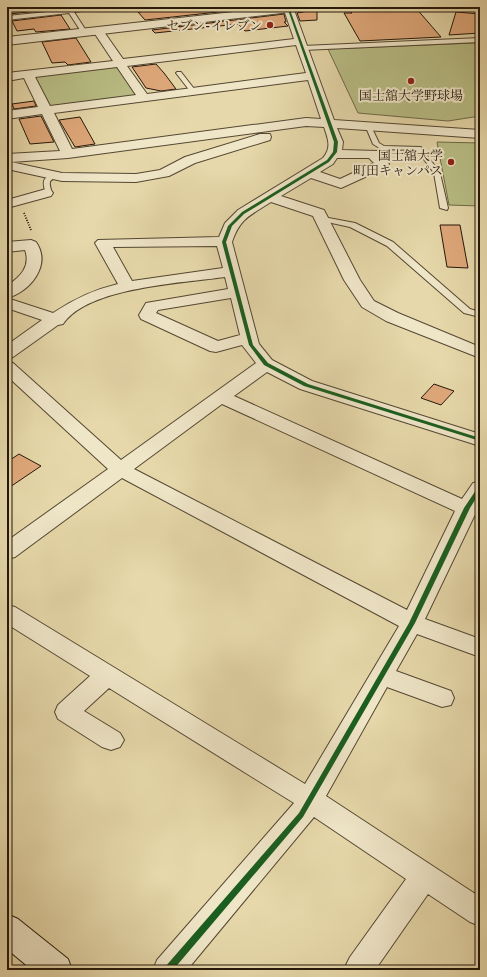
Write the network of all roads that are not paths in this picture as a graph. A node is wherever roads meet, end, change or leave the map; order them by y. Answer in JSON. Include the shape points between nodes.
{"nodes":[{"id":1,"x":110,"y":7,"type":"edge"},
{"id":2,"x":308,"y":7,"type":"edge"},
{"id":3,"x":289,"y":8,"type":"edge"},
{"id":4,"x":68,"y":9,"type":"edge"},
{"id":5,"x":7,"y":18,"type":"edge"},
{"id":6,"x":98,"y":31,"type":"junction"},
{"id":7,"x":84,"y":32,"type":"junction"},
{"id":8,"x":480,"y":40,"type":"edge"},
{"id":9,"x":7,"y":41,"type":"edge"},
{"id":10,"x":302,"y":44,"type":"junction"},
{"id":11,"x":120,"y":64,"type":"junction"},
{"id":12,"x":28,"y":74,"type":"junction"},
{"id":13,"x":179,"y":74,"type":"dead end"},
{"id":14,"x":313,"y":76,"type":"junction"},
{"id":15,"x":7,"y":77,"type":"edge"},
{"id":16,"x":192,"y":90,"type":"junction"},
{"id":17,"x":143,"y":97,"type":"junction"},
{"id":18,"x":45,"y":110,"type":"junction"},
{"id":19,"x":7,"y":115,"type":"edge"},
{"id":20,"x":329,"y":122,"type":"junction"},
{"id":21,"x":368,"y":125,"type":"junction"},
{"id":22,"x":480,"y":134,"type":"edge"},
{"id":23,"x":68,"y":154,"type":"junction"},
{"id":24,"x":334,"y":154,"type":"junction"},
{"id":25,"x":7,"y":158,"type":"edge"},
{"id":26,"x":7,"y":165,"type":"edge"},
{"id":27,"x":311,"y":173,"type":"junction"},
{"id":28,"x":55,"y":175,"type":"junction"},
{"id":29,"x":46,"y":193,"type":"joint"},
{"id":30,"x":270,"y":197,"type":"junction"},
{"id":31,"x":7,"y":204,"type":"edge"},
{"id":32,"x":444,"y":208,"type":"dead end"},
{"id":33,"x":321,"y":218,"type":"junction"},
{"id":34,"x":224,"y":241,"type":"junction"},
{"id":35,"x":7,"y":247,"type":"edge"},
{"id":36,"x":230,"y":272,"type":"junction"},
{"id":37,"x":127,"y":286,"type":"junction"},
{"id":38,"x":237,"y":292,"type":"junction"},
{"id":39,"x":7,"y":293,"type":"edge"},
{"id":40,"x":7,"y":303,"type":"edge"},
{"id":41,"x":480,"y":315,"type":"edge"},
{"id":42,"x":57,"y":320,"type":"junction"},
{"id":43,"x":249,"y":338,"type":"junction"},
{"id":44,"x":7,"y":353,"type":"edge"},
{"id":45,"x":480,"y":353,"type":"edge"},
{"id":46,"x":266,"y":364,"type":"junction"},
{"id":47,"x":7,"y":367,"type":"edge"},
{"id":48,"x":221,"y":397,"type":"junction"},
{"id":49,"x":480,"y":440,"type":"edge"},
{"id":50,"x":121,"y":470,"type":"junction"},
{"id":51,"x":480,"y":488,"type":"edge"},
{"id":52,"x":468,"y":508,"type":"junction"},
{"id":53,"x":7,"y":552,"type":"edge"},
{"id":54,"x":7,"y":613,"type":"edge"},
{"id":55,"x":412,"y":623,"type":"junction"},
{"id":56,"x":480,"y":648,"type":"edge"},
{"id":57,"x":107,"y":675,"type":"junction"},
{"id":58,"x":382,"y":676,"type":"junction"},
{"id":59,"x":442,"y":698,"type":"dead end"},
{"id":60,"x":111,"y":740,"type":"dead end"},
{"id":61,"x":310,"y":800,"type":"junction"},
{"id":62,"x":425,"y":876,"type":"junction"},
{"id":63,"x":480,"y":913,"type":"edge"},
{"id":64,"x":7,"y":929,"type":"edge"},
{"id":65,"x":360,"y":967,"type":"dead end"},
{"id":66,"x":56,"y":970,"type":"edge"},
{"id":67,"x":168,"y":970,"type":"edge"}],
"edges":[{"from":1,"to":4,"type":"lane"},
{"from":2,"to":3,"type":"street"},
{"from":3,"to":6,"type":"street"},
{"from":3,"to":10,"type":"street"},
{"from":4,"to":5,"type":"lane"},
{"from":4,"to":7,"type":"lane"},
{"from":6,"to":7,"type":"street"},
{"from":6,"to":11,"type":"street"},
{"from":7,"to":9,"type":"street"},
{"from":8,"to":10,"type":"lane"},
{"from":10,"to":11,"type":"street"},
{"from":10,"to":14,"type":"street"},
{"from":11,"to":12,"type":"street"},
{"from":11,"to":17,"type":"street"},
{"from":12,"to":15,"type":"street"},
{"from":12,"to":18,"type":"street"},
{"from":13,"to":16,"type":"lane"},
{"from":14,"to":16,"type":"street"},
{"from":14,"to":20,"type":"street"},
{"from":16,"to":17,"type":"street"},
{"from":17,"to":18,"type":"street"},
{"from":18,"to":19,"type":"street"},
{"from":18,"to":23,"type":"street"},
{"from":20,"to":21,"type":"street"},
{"from":20,"to":23,"type":"street","via":[[306,122]]},
{"from":20,"to":24,"type":"street","via":[[336,142]]},
{"from":20,"to":28,"type":"street","via":[[282,132],[190,160],[164,173],[136,178]]},
{"from":21,"to":22,"type":"street"},
{"from":21,"to":32,"type":"lane","via":[[376,144],[383,148],[419,148],[437,174]]},
{"from":23,"to":25,"type":"street"},
{"from":24,"to":27,"type":"street"},
{"from":24,"to":27,"type":"street","via":[[373,154],[382,164],[341,184]]},
{"from":26,"to":28,"type":"street"},
{"from":27,"to":30,"type":"street"},
{"from":28,"to":29,"type":"lane","via":[[48,178]]},
{"from":29,"to":31,"type":"street"},
{"from":30,"to":33,"type":"street","via":[[318,213]]},
{"from":30,"to":34,"type":"street","via":[[243,213],[230,226]]},
{"from":33,"to":41,"type":"lane","via":[[352,225],[390,244],[467,311]]},
{"from":33,"to":45,"type":"street","via":[[352,280],[368,304],[392,317]]},
{"from":34,"to":36,"type":"street"},
{"from":34,"to":37,"type":"street","via":[[102,243]]},
{"from":35,"to":39,"type":"street","via":[[31,245],[35,261],[30,274],[20,285]]},
{"from":36,"to":37,"type":"street"},
{"from":36,"to":38,"type":"street"},
{"from":37,"to":42,"type":"street","via":[[78,303]]},
{"from":38,"to":43,"type":"street"},
{"from":38,"to":43,"type":"street","via":[[152,306],[146,316],[216,347]]},
{"from":40,"to":42,"type":"street"},
{"from":42,"to":44,"type":"street"},
{"from":43,"to":46,"type":"street","via":[[251,345]]},
{"from":46,"to":48,"type":"street"},
{"from":46,"to":49,"type":"street","via":[[306,384]]},
{"from":47,"to":50,"type":"street"},
{"from":48,"to":50,"type":"street"},
{"from":48,"to":52,"type":"street"},
{"from":50,"to":53,"type":"street"},
{"from":50,"to":55,"type":"street"},
{"from":51,"to":52,"type":"street"},
{"from":52,"to":55,"type":"street"},
{"from":54,"to":57,"type":"street"},
{"from":55,"to":56,"type":"street"},
{"from":55,"to":58,"type":"street"},
{"from":57,"to":60,"type":"street","via":[[67,712]]},
{"from":57,"to":61,"type":"street"},
{"from":58,"to":59,"type":"street"},
{"from":58,"to":61,"type":"street"},
{"from":61,"to":62,"type":"street"},
{"from":61,"to":67,"type":"street","via":[[301,815]]},
{"from":62,"to":63,"type":"street"},
{"from":62,"to":65,"type":"street"},
{"from":64,"to":66,"type":"street"}]}
